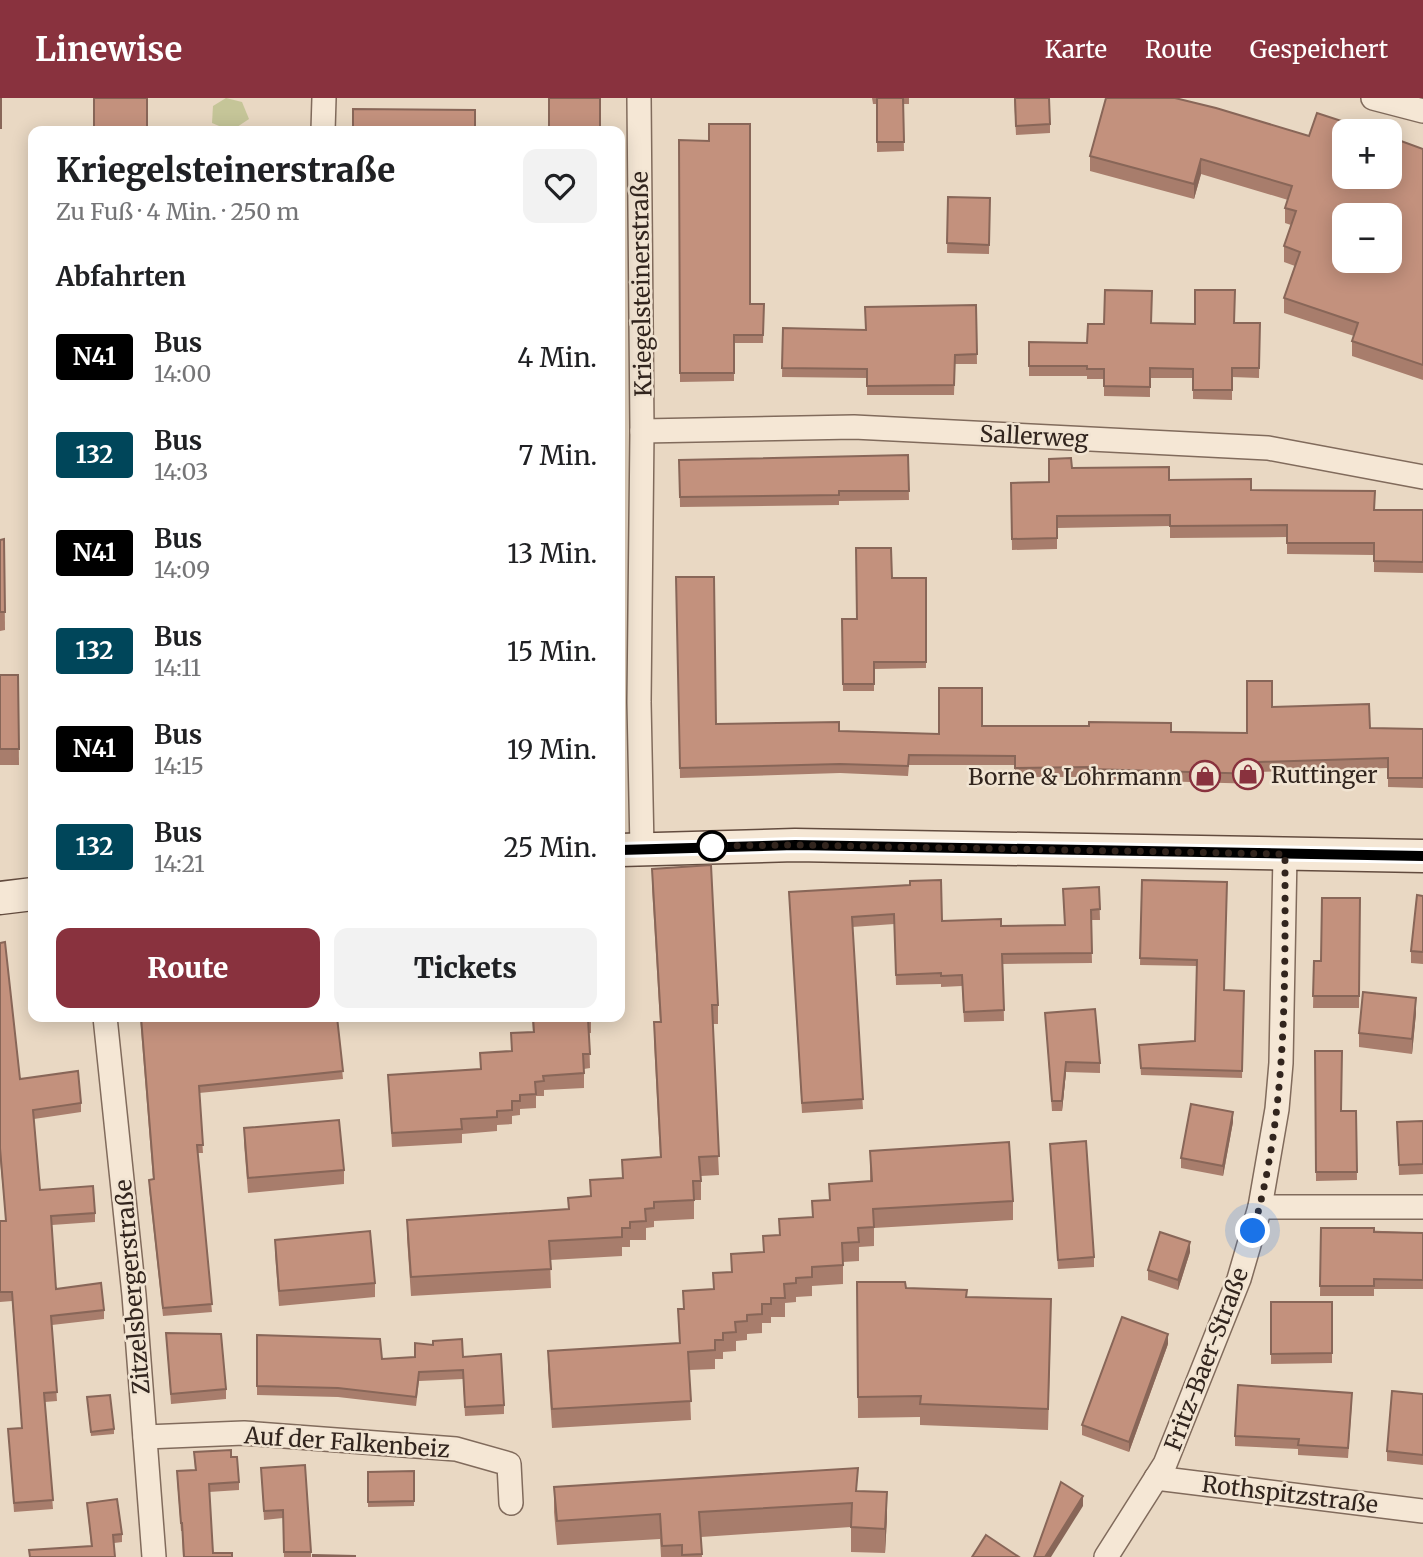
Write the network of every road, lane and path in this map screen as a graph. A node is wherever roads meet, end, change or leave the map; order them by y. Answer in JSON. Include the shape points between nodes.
{"nodes":[{"id":1,"x":324,"y":98,"type":"edge"},
{"id":2,"x":639,"y":98,"type":"edge"},
{"id":3,"x":1373,"y":98,"type":"edge"},
{"id":4,"x":1423,"y":111,"type":"edge"},
{"id":5,"x":323,"y":126,"type":"edge"},
{"id":6,"x":642,"y":430,"type":"junction"},
{"id":7,"x":1423,"y":477,"type":"edge"},
{"id":8,"x":631,"y":849,"type":"edge"},
{"id":9,"x":1285,"y":854,"type":"junction"},
{"id":10,"x":1423,"y":856,"type":"edge"},
{"id":11,"x":28,"y":895,"type":"edge"},
{"id":12,"x":0,"y":898,"type":"edge"},
{"id":13,"x":106,"y":1022,"type":"edge"},
{"id":14,"x":1260,"y":1207,"type":"junction"},
{"id":15,"x":1423,"y":1207,"type":"edge"},
{"id":16,"x":145,"y":1437,"type":"junction"},
{"id":17,"x":1156,"y":1478,"type":"junction"},
{"id":18,"x":511,"y":1503,"type":"dead end"},
{"id":19,"x":1423,"y":1511,"type":"edge"},
{"id":20,"x":154,"y":1557,"type":"edge"},
{"id":21,"x":1107,"y":1557,"type":"edge"}],
"edges":[{"from":1,"to":5,"type":"street"},
{"from":2,"to":6,"type":"street","name":"Kriegelsteinerstraße"},
{"from":3,"to":4,"type":"street"},
{"from":6,"to":7,"type":"street","name":"Sallerweg","via":[[854,428],[1268,448]]},
{"from":6,"to":8,"type":"street","name":"Kriegelsteinerstraße"},
{"from":8,"to":9,"type":"street","via":[[795,845]]},
{"from":9,"to":10,"type":"street"},
{"from":9,"to":14,"type":"street","name":"Fritz-Baer-Straße","via":[[1281,1075]]},
{"from":11,"to":12,"type":"street"},
{"from":13,"to":16,"type":"street","name":"Zitzelsbergerstraße"},
{"from":14,"to":15,"type":"street"},
{"from":14,"to":17,"type":"street","name":"Fritz-Baer-Straße","via":[[1239,1279]]},
{"from":16,"to":18,"type":"street","name":"Auf der Falkenbeiz","via":[[244,1433],[456,1449],[509,1464]]},
{"from":16,"to":20,"type":"street","name":"Zitzelsbergerstraße"},
{"from":17,"to":19,"type":"street","name":"Rothspitzstraße"},
{"from":17,"to":21,"type":"street","name":"Fritz-Baer-Straße"}]}
